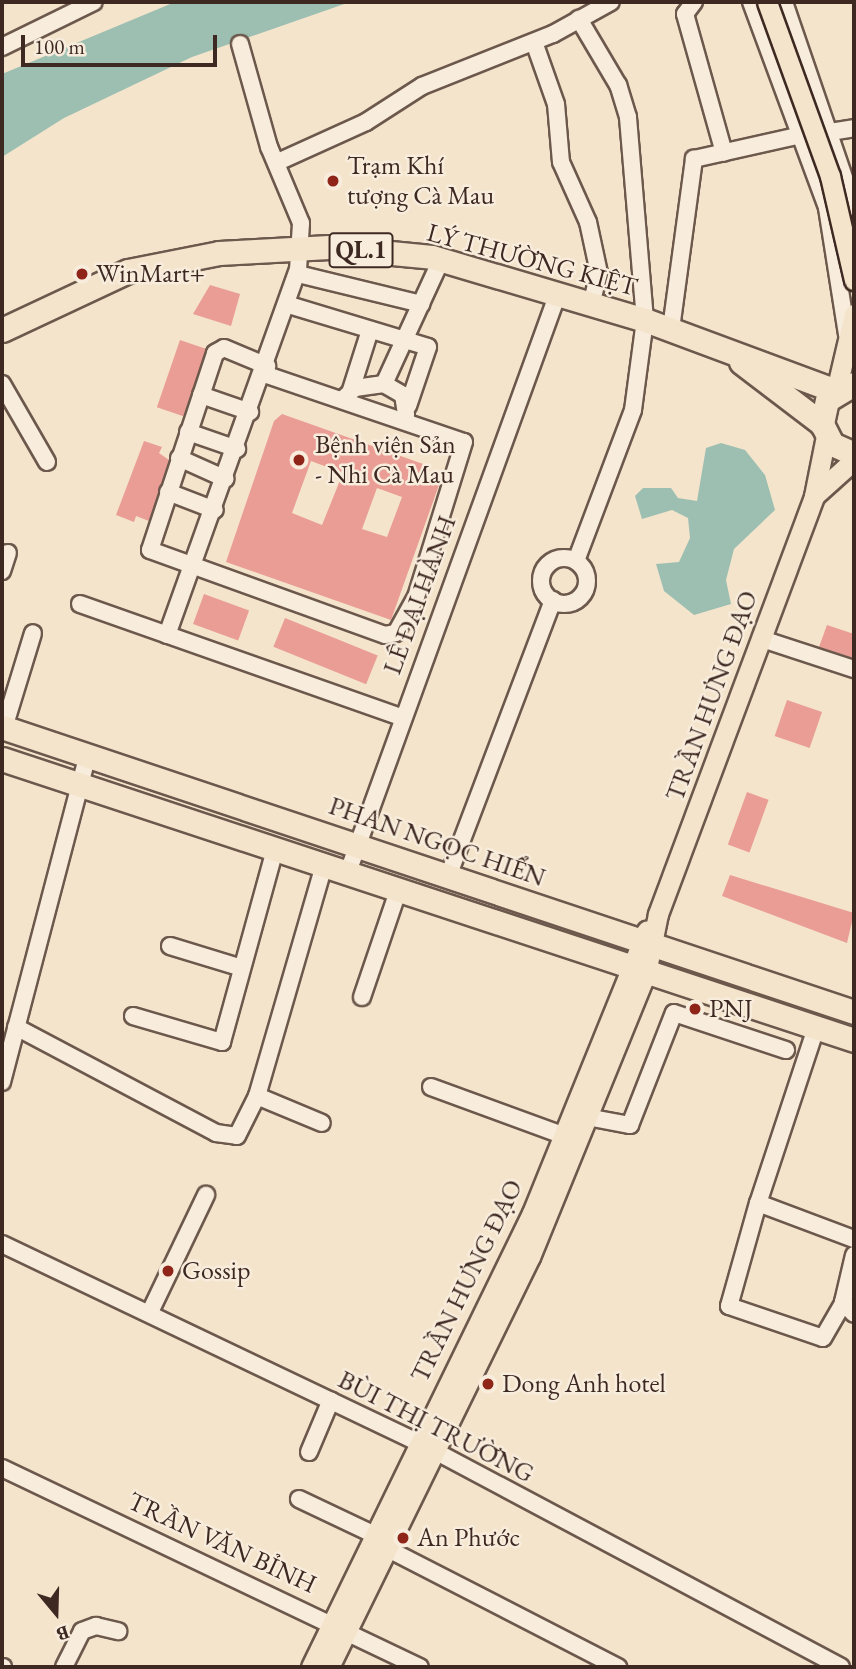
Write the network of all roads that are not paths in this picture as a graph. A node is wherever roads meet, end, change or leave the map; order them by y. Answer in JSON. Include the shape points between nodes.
{"nodes":[{"id":1,"x":94,"y":2,"type":"edge"},
{"id":2,"x":611,"y":2,"type":"edge"},
{"id":3,"x":694,"y":2,"type":"edge"},
{"id":4,"x":751,"y":2,"type":"edge"},
{"id":5,"x":767,"y":2,"type":"edge"},
{"id":6,"x":784,"y":2,"type":"edge"},
{"id":7,"x":579,"y":19,"type":"junction"},
{"id":8,"x":534,"y":42,"type":"junction"},
{"id":9,"x":240,"y":44,"type":"dead end"},
{"id":10,"x":2,"y":47,"type":"edge"},
{"id":11,"x":854,"y":128,"type":"edge"},
{"id":12,"x":830,"y":132,"type":"junction"},
{"id":13,"x":801,"y":135,"type":"junction"},
{"id":14,"x":724,"y":153,"type":"junction"},
{"id":15,"x":280,"y":160,"type":"junction"},
{"id":16,"x":854,"y":206,"type":"edge"},
{"id":17,"x":854,"y":247,"type":"edge"},
{"id":18,"x":301,"y":249,"type":"junction"},
{"id":19,"x":834,"y":255,"type":"junction"},
{"id":20,"x":441,"y":260,"type":"junction"},
{"id":21,"x":298,"y":274,"type":"junction"},
{"id":22,"x":854,"y":280,"type":"edge"},
{"id":23,"x":557,"y":296,"type":"junction"},
{"id":24,"x":421,"y":304,"type":"junction"},
{"id":25,"x":289,"y":305,"type":"junction"},
{"id":26,"x":591,"y":305,"type":"junction"},
{"id":27,"x":854,"y":314,"type":"edge"},
{"id":28,"x":645,"y":320,"type":"junction"},
{"id":29,"x":671,"y":329,"type":"junction"},
{"id":30,"x":2,"y":330,"type":"edge"},
{"id":31,"x":370,"y":330,"type":"junction"},
{"id":32,"x":847,"y":337,"type":"junction"},
{"id":33,"x":405,"y":338,"type":"junction"},
{"id":34,"x":722,"y":347,"type":"junction"},
{"id":35,"x":265,"y":370,"type":"junction"},
{"id":36,"x":2,"y":384,"type":"edge"},
{"id":37,"x":384,"y":384,"type":"junction"},
{"id":38,"x":845,"y":388,"type":"edge"},
{"id":39,"x":347,"y":395,"type":"junction"},
{"id":40,"x":201,"y":396,"type":"junction"},
{"id":41,"x":250,"y":412,"type":"junction"},
{"id":42,"x":407,"y":413,"type":"junction"},
{"id":43,"x":824,"y":430,"type":"junction"},
{"id":44,"x":188,"y":432,"type":"junction"},
{"id":45,"x":237,"y":449,"type":"junction"},
{"id":46,"x":854,"y":454,"type":"edge"},
{"id":47,"x":180,"y":458,"type":"junction"},
{"id":48,"x":854,"y":460,"type":"edge"},
{"id":49,"x":47,"y":462,"type":"dead end"},
{"id":50,"x":226,"y":479,"type":"junction"},
{"id":51,"x":168,"y":492,"type":"junction"},
{"id":52,"x":814,"y":496,"type":"junction"},
{"id":53,"x":215,"y":510,"type":"junction"},
{"id":54,"x":8,"y":553,"type":"dead end"},
{"id":55,"x":576,"y":561,"type":"junction"},
{"id":56,"x":193,"y":568,"type":"junction"},
{"id":57,"x":2,"y":571,"type":"edge"},
{"id":58,"x":553,"y":600,"type":"junction"},
{"id":59,"x":80,"y":604,"type":"dead end"},
{"id":60,"x":33,"y":634,"type":"dead end"},
{"id":61,"x":167,"y":635,"type":"junction"},
{"id":62,"x":762,"y":639,"type":"junction"},
{"id":63,"x":854,"y":669,"type":"edge"},
{"id":64,"x":401,"y":717,"type":"junction"},
{"id":65,"x":3,"y":727,"type":"edge"},
{"id":66,"x":88,"y":754,"type":"junction"},
{"id":67,"x":2,"y":759,"type":"edge"},
{"id":68,"x":78,"y":784,"type":"junction"},
{"id":69,"x":359,"y":845,"type":"junction"},
{"id":70,"x":275,"y":849,"type":"junction"},
{"id":71,"x":324,"y":866,"type":"junction"},
{"id":72,"x":348,"y":873,"type":"junction"},
{"id":73,"x":449,"y":874,"type":"junction"},
{"id":74,"x":398,"y":891,"type":"junction"},
{"id":75,"x":647,"y":943,"type":"junction"},
{"id":76,"x":170,"y":946,"type":"dead end"},
{"id":77,"x":242,"y":968,"type":"junction"},
{"id":78,"x":637,"y":970,"type":"junction"},
{"id":79,"x":362,"y":997,"type":"dead end"},
{"id":80,"x":768,"y":1012,"type":"junction"},
{"id":81,"x":854,"y":1012,"type":"edge"},
{"id":82,"x":133,"y":1016,"type":"dead end"},
{"id":83,"x":16,"y":1027,"type":"junction"},
{"id":84,"x":816,"y":1028,"type":"junction"},
{"id":85,"x":854,"y":1040,"type":"edge"},
{"id":86,"x":758,"y":1041,"type":"junction"},
{"id":87,"x":786,"y":1050,"type":"dead end"},
{"id":88,"x":2,"y":1083,"type":"edge"},
{"id":89,"x":431,"y":1087,"type":"dead end"},
{"id":90,"x":257,"y":1096,"type":"junction"},
{"id":91,"x":587,"y":1117,"type":"junction"},
{"id":92,"x":322,"y":1123,"type":"dead end"},
{"id":93,"x":562,"y":1135,"type":"junction"},
{"id":94,"x":206,"y":1195,"type":"dead end"},
{"id":95,"x":546,"y":1198,"type":"junction"},
{"id":96,"x":758,"y":1203,"type":"junction"},
{"id":97,"x":854,"y":1239,"type":"edge"},
{"id":98,"x":2,"y":1244,"type":"edge"},
{"id":99,"x":854,"y":1255,"type":"edge"},
{"id":100,"x":849,"y":1309,"type":"edge"},
{"id":101,"x":150,"y":1312,"type":"junction"},
{"id":102,"x":331,"y":1400,"type":"junction"},
{"id":103,"x":426,"y":1447,"type":"junction"},
{"id":104,"x":309,"y":1452,"type":"dead end"},
{"id":105,"x":2,"y":1468,"type":"edge"},
{"id":106,"x":299,"y":1499,"type":"dead end"},
{"id":107,"x":381,"y":1542,"type":"junction"},
{"id":108,"x":341,"y":1625,"type":"junction"},
{"id":109,"x":118,"y":1631,"type":"dead end"},
{"id":110,"x":64,"y":1667,"type":"edge"},
{"id":111,"x":312,"y":1667,"type":"edge"},
{"id":112,"x":329,"y":1667,"type":"edge"},
{"id":113,"x":420,"y":1667,"type":"edge"},
{"id":114,"x":618,"y":1667,"type":"edge"},
{"id":115,"x":841,"y":1667,"type":"edge"}],
"edges":[{"from":1,"to":10,"type":"street"},
{"from":2,"to":7,"type":"street"},
{"from":3,"to":14,"type":"street","via":[[685,14]]},
{"from":4,"to":13,"type":"street"},
{"from":5,"to":22,"type":"main road","bridge":true,"via":[[830,176]]},
{"from":6,"to":12,"type":"street"},
{"from":7,"to":8,"type":"street"},
{"from":7,"to":28,"type":"street","via":[[618,85],[628,117]]},
{"from":8,"to":15,"type":"street","via":[[422,86],[366,122]]},
{"from":8,"to":26,"type":"street","via":[[556,104],[561,162],[588,222],[599,273]]},
{"from":9,"to":15,"type":"street","via":[[269,147]]},
{"from":11,"to":12,"type":"street"},
{"from":12,"to":16,"type":"street"},
{"from":13,"to":14,"type":"street"},
{"from":13,"to":19,"type":"street","via":[[827,208]]},
{"from":14,"to":29,"type":"street","via":[[694,159]]},
{"from":15,"to":18,"type":"street","via":[[301,223]]},
{"from":17,"to":19,"type":"street"},
{"from":18,"to":20,"type":"highway","name":"LÝ THƯỜNG KIỆT","number":"QL.1"},
{"from":18,"to":21,"type":"street"},
{"from":18,"to":30,"type":"highway","name":"LÝ THƯỜNG KIỆT","number":"QL.1","via":[[219,253],[128,271]]},
{"from":19,"to":32,"type":"street"},
{"from":20,"to":23,"type":"highway","name":"LÝ THƯỜNG KIỆT","number":"QL.1"},
{"from":20,"to":24,"type":"street"},
{"from":21,"to":24,"type":"street"},
{"from":21,"to":25,"type":"street"},
{"from":23,"to":26,"type":"highway","name":"LÝ THƯỜNG KIỆT","number":"QL.1"},
{"from":23,"to":64,"type":"street","name":"LÊ ĐẠI HÀNH"},
{"from":24,"to":33,"type":"street"},
{"from":25,"to":31,"type":"street"},
{"from":25,"to":35,"type":"street"},
{"from":26,"to":28,"type":"highway","name":"LÝ THƯỜNG KIỆT","number":"QL.1"},
{"from":27,"to":32,"type":"main road"},
{"from":28,"to":29,"type":"highway","name":"LÝ THƯỜNG KIỆT","number":"QL.1"},
{"from":28,"to":55,"type":"street","via":[[633,410]]},
{"from":29,"to":34,"type":"highway","name":"LÝ THƯỜNG KIỆT","number":"QL.1"},
{"from":31,"to":33,"type":"street"},
{"from":31,"to":39,"type":"street"},
{"from":32,"to":38,"type":"main road"},
{"from":33,"to":37,"type":"street"},
{"from":33,"to":42,"type":"street","via":[[428,347],[430,355]]},
{"from":34,"to":38,"type":"highway","name":"LÝ THƯỜNG KIỆT","number":"QL.1"},
{"from":34,"to":43,"type":"highway","name":"LÝ THƯỜNG KIỆT","number":"QL.1"},
{"from":35,"to":39,"type":"street"},
{"from":35,"to":40,"type":"street","via":[[220,349]]},
{"from":35,"to":41,"type":"street"},
{"from":36,"to":49,"type":"street"},
{"from":37,"to":39,"type":"street"},
{"from":37,"to":42,"type":"street"},
{"from":38,"to":43,"type":"highway"},
{"from":39,"to":42,"type":"street"},
{"from":40,"to":41,"type":"street"},
{"from":40,"to":44,"type":"street"},
{"from":41,"to":45,"type":"street"},
{"from":42,"to":56,"type":"street","via":[[461,439],[466,448],[416,597],[396,633],[385,635]]},
{"from":43,"to":46,"type":"highway","number":"QL.1"},
{"from":43,"to":52,"type":"main road","name":"TRẦN HƯNG ĐẠO"},
{"from":44,"to":45,"type":"street"},
{"from":44,"to":47,"type":"street"},
{"from":45,"to":50,"type":"street"},
{"from":47,"to":50,"type":"street"},
{"from":47,"to":51,"type":"street"},
{"from":48,"to":52,"type":"main road","name":"TRẦN HƯNG ĐẠO"},
{"from":50,"to":53,"type":"street"},
{"from":51,"to":53,"type":"street"},
{"from":51,"to":56,"type":"street","via":[[150,550]]},
{"from":52,"to":62,"type":"main road","name":"TRẦN HƯNG ĐẠO"},
{"from":53,"to":56,"type":"street"},
{"from":54,"to":57,"type":"street"},
{"from":55,"to":58,"type":"street","via":[[586,573],[582,595],[568,603]]},
{"from":55,"to":58,"type":"street","via":[[555,560],[543,572],[543,589]]},
{"from":56,"to":61,"type":"street"},
{"from":58,"to":73,"type":"street"},
{"from":59,"to":61,"type":"street"},
{"from":60,"to":65,"type":"street"},
{"from":61,"to":64,"type":"street"},
{"from":62,"to":63,"type":"street"},
{"from":62,"to":75,"type":"main road","name":"TRẦN HƯNG ĐẠO"},
{"from":64,"to":69,"type":"street","name":"LÊ ĐẠI HÀNH"},
{"from":65,"to":66,"type":"highway","name":"PHAN NGỌC HIỂN"},
{"from":66,"to":68,"type":"street"},
{"from":66,"to":69,"type":"highway","name":"PHAN NGỌC HIỂN"},
{"from":67,"to":68,"type":"highway"},
{"from":68,"to":70,"type":"highway"},
{"from":68,"to":83,"type":"street"},
{"from":69,"to":72,"type":"street","name":"LÊ ĐẠI HÀNH"},
{"from":69,"to":73,"type":"highway","name":"PHAN NGỌC HIỂN"},
{"from":70,"to":71,"type":"highway"},
{"from":70,"to":77,"type":"street"},
{"from":71,"to":72,"type":"highway"},
{"from":71,"to":90,"type":"street"},
{"from":72,"to":74,"type":"highway"},
{"from":73,"to":75,"type":"highway","name":"PHAN NGỌC HIỂN"},
{"from":74,"to":78,"type":"highway"},
{"from":74,"to":79,"type":"street"},
{"from":75,"to":78,"type":"main road","name":"TRẦN HƯNG ĐẠO"},
{"from":75,"to":81,"type":"highway","name":"PHAN NGỌC HIỂN"},
{"from":76,"to":77,"type":"street"},
{"from":77,"to":82,"type":"street","via":[[222,1042]]},
{"from":78,"to":80,"type":"highway"},
{"from":78,"to":91,"type":"main road","name":"TRẦN HƯNG ĐẠO"},
{"from":78,"to":93,"type":"main road","name":"TRẦN HƯNG ĐẠO"},
{"from":80,"to":84,"type":"highway"},
{"from":80,"to":86,"type":"street"},
{"from":83,"to":88,"type":"street"},
{"from":83,"to":90,"type":"street","via":[[227,1138],[242,1132]]},
{"from":84,"to":85,"type":"highway"},
{"from":84,"to":96,"type":"street"},
{"from":86,"to":87,"type":"street"},
{"from":86,"to":91,"type":"street","via":[[674,1013],[630,1125]]},
{"from":89,"to":93,"type":"street"},
{"from":90,"to":92,"type":"street"},
{"from":91,"to":95,"type":"main road","name":"TRẦN HƯNG ĐẠO"},
{"from":93,"to":95,"type":"main road","name":"TRẦN HƯNG ĐẠO"},
{"from":94,"to":101,"type":"street"},
{"from":95,"to":103,"type":"main road","name":"TRẦN HƯNG ĐẠO"},
{"from":96,"to":97,"type":"street"},
{"from":96,"to":100,"type":"street","via":[[729,1306],[824,1338]]},
{"from":98,"to":101,"type":"street","name":"BÙI THỊ TRƯỜNG"},
{"from":99,"to":100,"type":"street"},
{"from":101,"to":102,"type":"street","name":"BÙI THỊ TRƯỜNG"},
{"from":102,"to":103,"type":"street","name":"BÙI THỊ TRƯỜNG"},
{"from":102,"to":104,"type":"street"},
{"from":103,"to":107,"type":"main road","name":"TRẦN HƯNG ĐẠO"},
{"from":103,"to":115,"type":"street","name":"BÙI THỊ TRƯỜNG"},
{"from":105,"to":108,"type":"street","name":"TRẦN VĂN BỈNH"},
{"from":106,"to":107,"type":"street"},
{"from":107,"to":108,"type":"main road","name":"TRẦN HƯNG ĐẠO"},
{"from":107,"to":114,"type":"street"},
{"from":108,"to":111,"type":"main road","name":"TRẦN HƯNG ĐẠO"},
{"from":108,"to":112,"type":"main road","name":"TRẦN HƯNG ĐẠO"},
{"from":108,"to":113,"type":"street","name":"TRẦN VĂN BỈNH"},
{"from":109,"to":110,"type":"street","via":[[96,1626],[82,1631]]}]}
